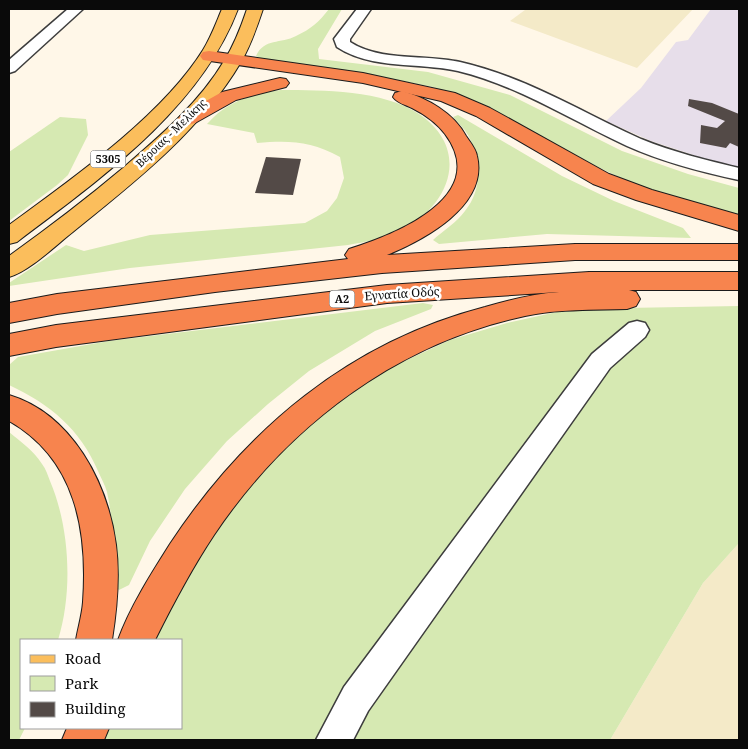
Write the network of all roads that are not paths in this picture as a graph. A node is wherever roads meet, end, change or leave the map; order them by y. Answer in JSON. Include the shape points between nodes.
{"nodes":[{"id":1,"x":76,"y":9,"type":"edge"},
{"id":2,"x":230,"y":9,"type":"edge"},
{"id":3,"x":255,"y":9,"type":"edge"},
{"id":4,"x":364,"y":9,"type":"edge"},
{"id":5,"x":203,"y":63,"type":"junction"},
{"id":6,"x":229,"y":66,"type":"junction"},
{"id":7,"x":9,"y":68,"type":"edge"},
{"id":8,"x":280,"y":83,"type":"junction"},
{"id":9,"x":188,"y":119,"type":"junction"},
{"id":10,"x":739,"y":174,"type":"edge"},
{"id":11,"x":739,"y":223,"type":"edge"},
{"id":12,"x":9,"y":236,"type":"edge"},
{"id":13,"x":739,"y":252,"type":"edge"},
{"id":14,"x":9,"y":268,"type":"edge"},
{"id":15,"x":263,"y":277,"type":"junction"},
{"id":16,"x":678,"y":280,"type":"junction"},
{"id":17,"x":739,"y":281,"type":"edge"},
{"id":18,"x":9,"y":313,"type":"edge"},
{"id":19,"x":637,"y":330,"type":"dead end"},
{"id":20,"x":9,"y":345,"type":"edge"},
{"id":21,"x":9,"y":407,"type":"edge"},
{"id":22,"x":94,"y":639,"type":"edge"},
{"id":23,"x":137,"y":639,"type":"edge"},
{"id":24,"x":89,"y":729,"type":"edge"},
{"id":25,"x":82,"y":740,"type":"edge"},
{"id":26,"x":334,"y":740,"type":"edge"}],
"edges":[{"from":1,"to":7,"type":"street"},
{"from":2,"to":5,"type":"main road","name":"Βέροιας - Μελίκης","number":"5305"},
{"from":3,"to":6,"type":"main road","name":"Βέροιας - Μελίκης","number":"5305"},
{"from":4,"to":10,"type":"street","via":[[342,39],[342,44],[355,53],[459,67],[542,96],[634,143],[678,159]]},
{"from":5,"to":6,"type":"highway"},
{"from":5,"to":12,"type":"main road","name":"Βέροιας - Μελίκης","number":"5305","via":[[173,102],[150,123]]},
{"from":6,"to":8,"type":"highway"},
{"from":6,"to":9,"type":"main road","name":"Βέροιας - Μελίκης","number":"5305"},
{"from":6,"to":11,"type":"highway","via":[[363,78],[448,97],[483,112],[601,179]]},
{"from":8,"to":9,"type":"highway","via":[[229,96]]},
{"from":8,"to":15,"type":"highway","via":[[333,86],[404,98],[445,120],[460,139],[469,161],[467,182],[455,201],[439,218],[405,240],[367,253]]},
{"from":9,"to":14,"type":"main road","name":"Βέροιας - Μελίκης","number":"5305","via":[[92,205]]},
{"from":13,"to":15,"type":"highway","via":[[516,255],[382,264]]},
{"from":15,"to":18,"type":"highway"},
{"from":16,"to":17,"type":"highway","name":"Εγνατία Οδός","number":"Α2"},
{"from":16,"to":20,"type":"highway","name":"Εγνατία Οδός","number":"Α2","via":[[536,283],[369,296]]},
{"from":16,"to":23,"type":"highway","via":[[628,298],[526,306],[455,324],[376,361],[335,387],[292,421],[251,462],[212,510],[180,557]]},
{"from":19,"to":26,"type":"street","via":[[596,369],[356,699]]},
{"from":21,"to":22,"type":"highway","via":[[33,420],[55,441],[75,467],[92,503],[100,546],[100,603]]},
{"from":24,"to":25,"type":"highway"}]}
